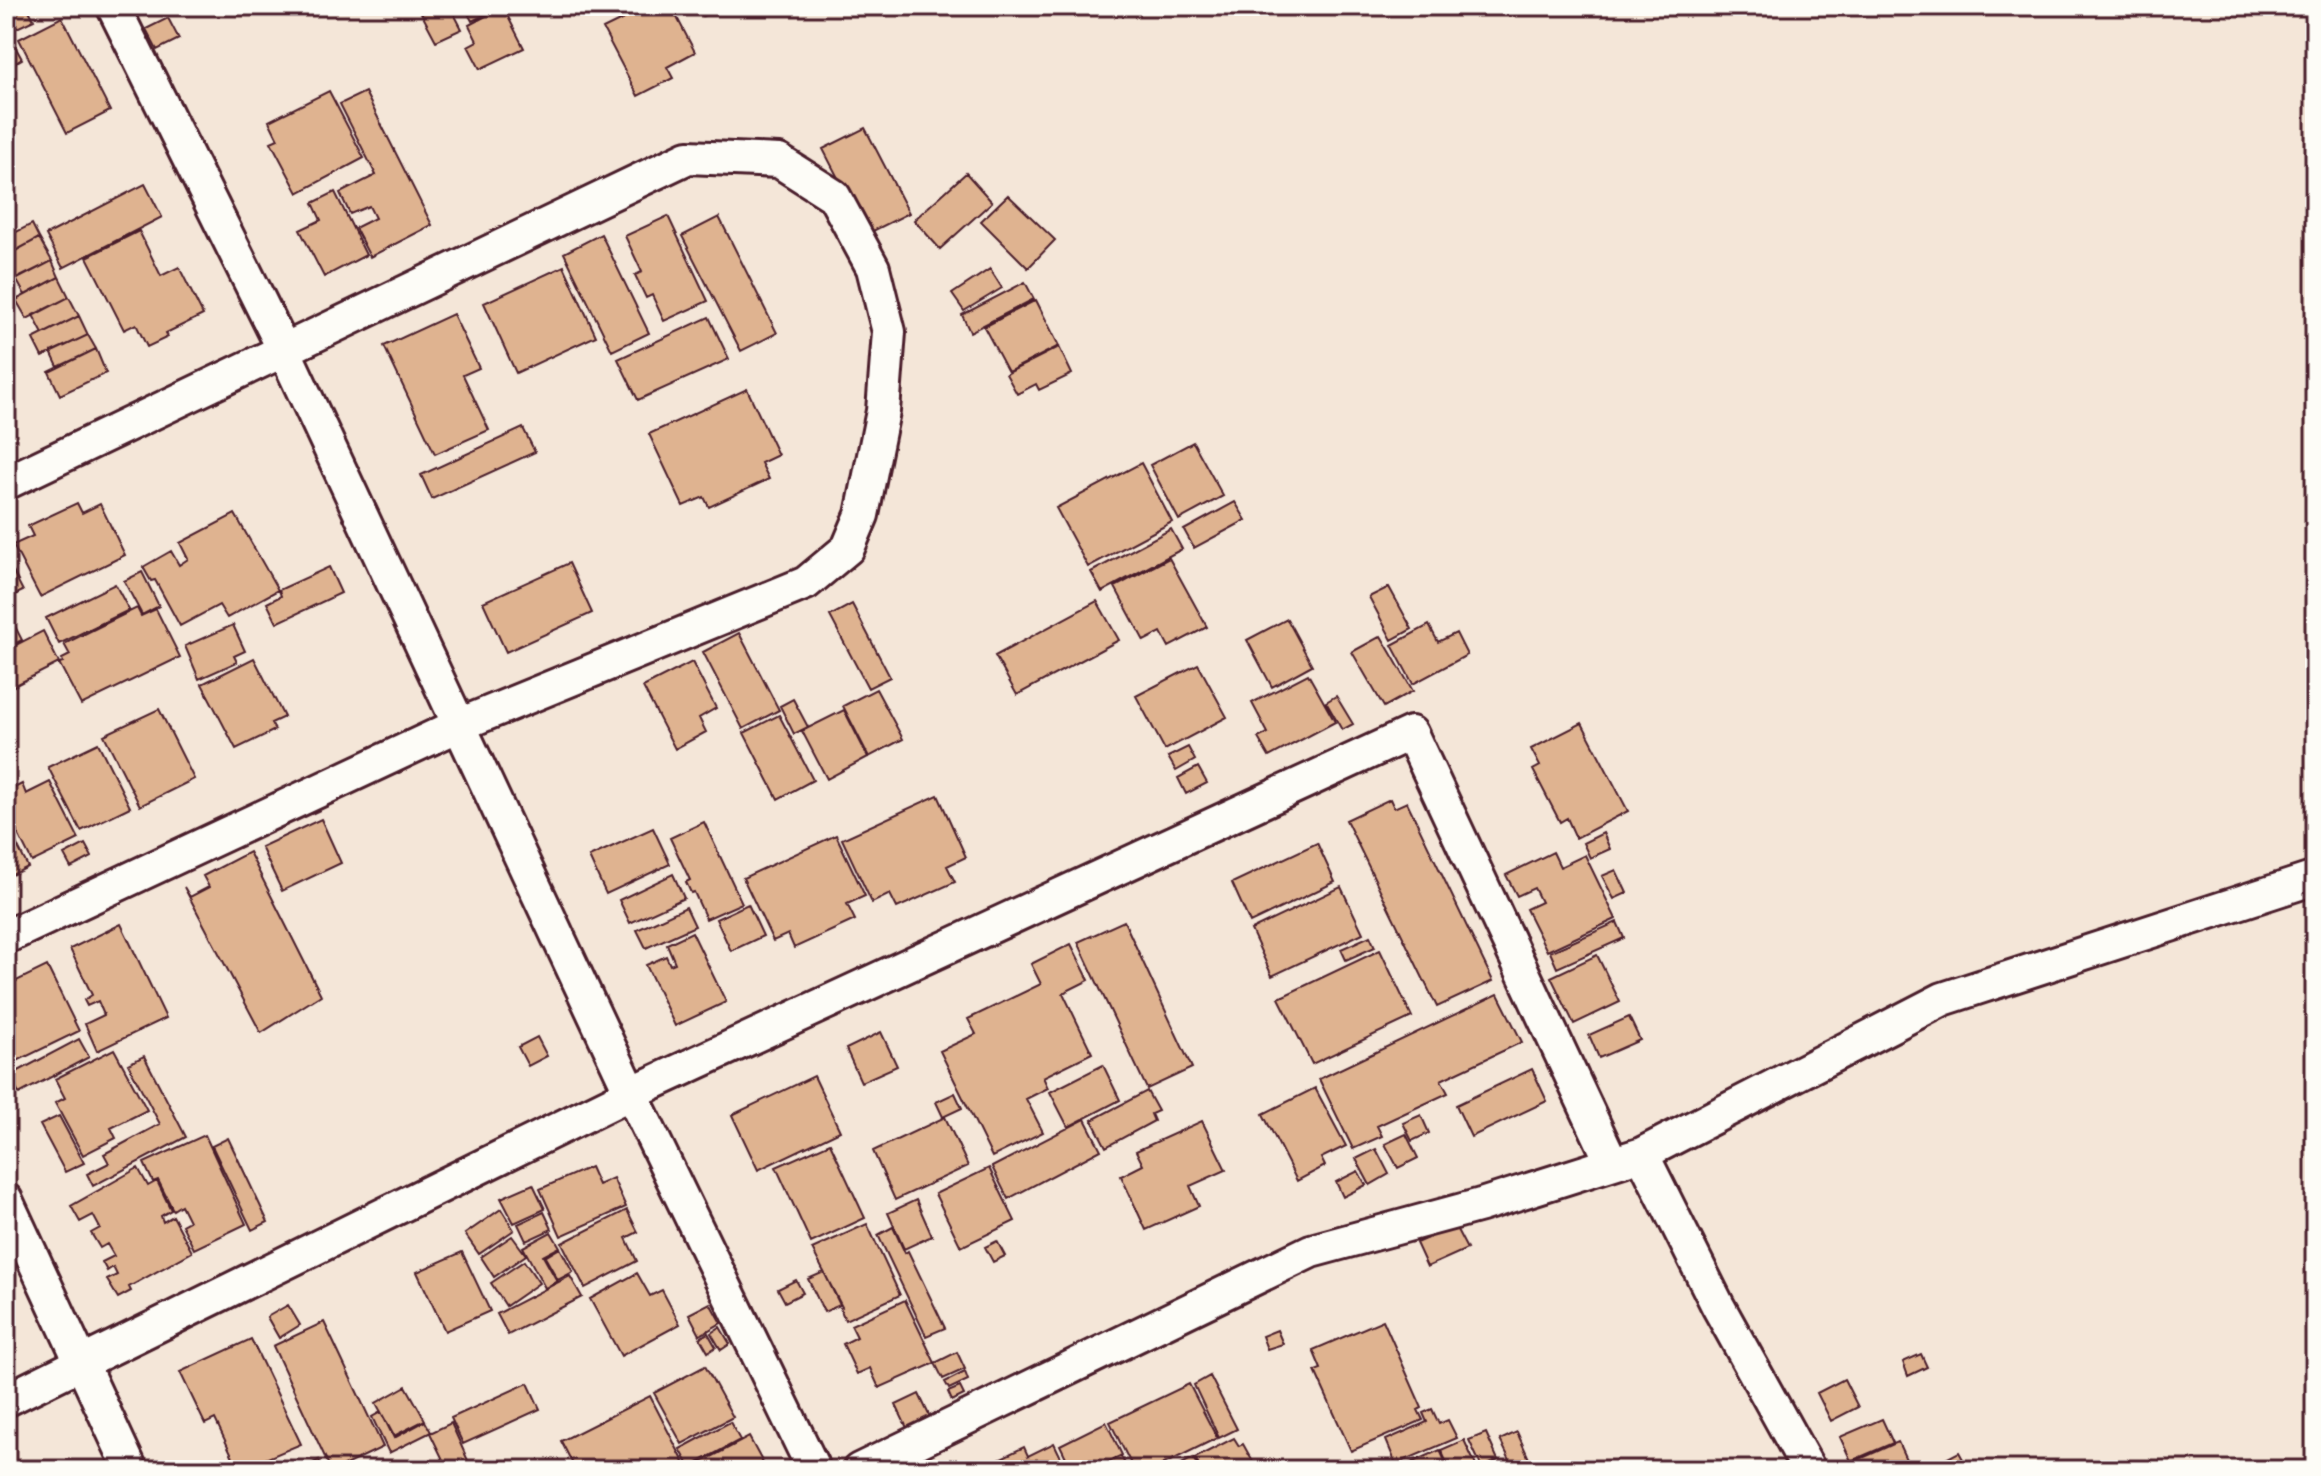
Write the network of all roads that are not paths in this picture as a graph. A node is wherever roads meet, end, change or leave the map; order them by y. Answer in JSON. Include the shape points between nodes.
{"nodes":[{"id":1,"x":113,"y":6,"type":"edge"},
{"id":2,"x":284,"y":350,"type":"junction"},
{"id":3,"x":6,"y":483,"type":"edge"},
{"id":4,"x":459,"y":725,"type":"junction"},
{"id":5,"x":2315,"y":878,"type":"edge"},
{"id":6,"x":6,"y":937,"type":"edge"},
{"id":7,"x":631,"y":1093,"type":"junction"},
{"id":8,"x":1627,"y":1158,"type":"junction"},
{"id":9,"x":6,"y":1200,"type":"edge"},
{"id":10,"x":82,"y":1362,"type":"junction"},
{"id":11,"x":6,"y":1400,"type":"edge"},
{"id":12,"x":131,"y":1470,"type":"edge"},
{"id":13,"x":814,"y":1470,"type":"edge"},
{"id":14,"x":859,"y":1470,"type":"edge"},
{"id":15,"x":1809,"y":1470,"type":"edge"}],
"edges":[{"from":1,"to":2,"type":"street"},
{"from":2,"to":3,"type":"street"},
{"from":2,"to":4,"type":"street"},
{"from":2,"to":4,"type":"street","via":[[688,157],[779,161],[834,196],[873,268],[889,332],[883,411],[862,515],[848,548],[806,583]]},
{"from":4,"to":6,"type":"street"},
{"from":4,"to":7,"type":"street"},
{"from":5,"to":8,"type":"street","via":[[1943,999]]},
{"from":7,"to":8,"type":"street","via":[[1411,733]]},
{"from":7,"to":10,"type":"street"},
{"from":7,"to":13,"type":"street"},
{"from":8,"to":14,"type":"street","via":[[1311,1251]]},
{"from":8,"to":15,"type":"street","via":[[1718,1306]]},
{"from":9,"to":10,"type":"street"},
{"from":10,"to":11,"type":"street"},
{"from":10,"to":12,"type":"street"}]}
